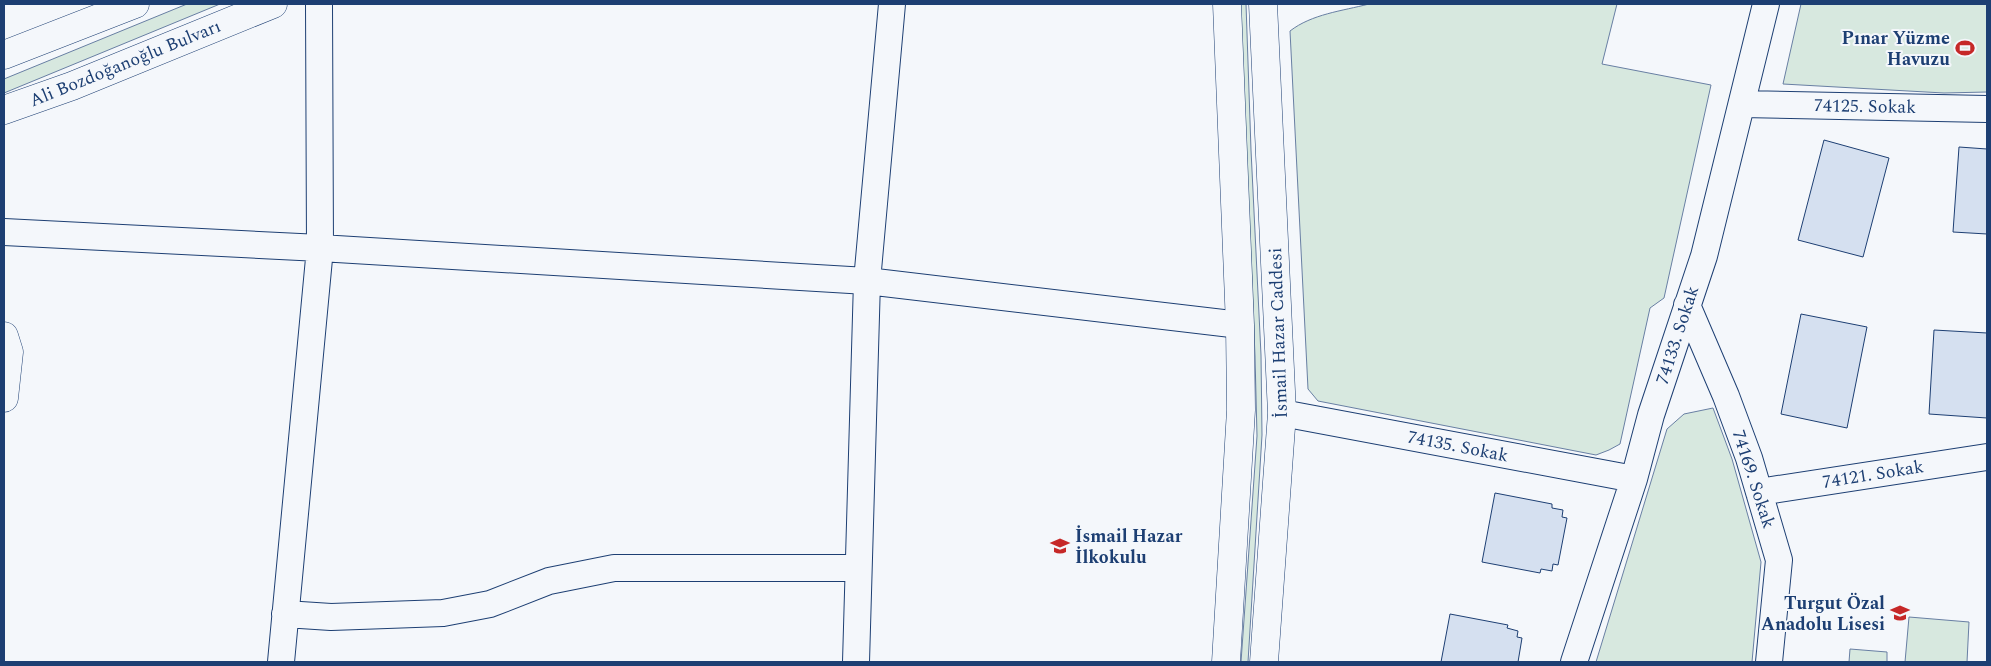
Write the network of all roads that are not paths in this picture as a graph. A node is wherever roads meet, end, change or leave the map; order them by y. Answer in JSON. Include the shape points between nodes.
{"nodes":[{"id":1,"x":135,"y":4,"type":"edge"},
{"id":2,"x":273,"y":4,"type":"edge"},
{"id":3,"x":319,"y":4,"type":"edge"},
{"id":4,"x":892,"y":4,"type":"edge"},
{"id":5,"x":1227,"y":4,"type":"edge"},
{"id":6,"x":1263,"y":4,"type":"edge"},
{"id":7,"x":1766,"y":4,"type":"edge"},
{"id":8,"x":4,"y":56,"type":"edge"},
{"id":9,"x":1742,"y":104,"type":"junction"},
{"id":10,"x":1987,"y":109,"type":"edge"},
{"id":11,"x":4,"y":110,"type":"edge"},
{"id":12,"x":4,"y":232,"type":"edge"},
{"id":13,"x":320,"y":248,"type":"junction"},
{"id":14,"x":867,"y":281,"type":"junction"},
{"id":15,"x":1687,"y":305,"type":"junction"},
{"id":16,"x":1240,"y":325,"type":"junction"},
{"id":17,"x":4,"y":336,"type":"edge"},
{"id":18,"x":4,"y":398,"type":"edge"},
{"id":19,"x":1282,"y":413,"type":"junction"},
{"id":20,"x":1987,"y":457,"type":"edge"},
{"id":21,"x":1634,"y":479,"type":"junction"},
{"id":22,"x":1759,"y":492,"type":"junction"},
{"id":23,"x":858,"y":568,"type":"junction"},
{"id":24,"x":286,"y":614,"type":"junction"},
{"id":25,"x":281,"y":662,"type":"edge"},
{"id":26,"x":856,"y":662,"type":"edge"},
{"id":27,"x":1226,"y":662,"type":"edge"},
{"id":28,"x":1264,"y":662,"type":"edge"},
{"id":29,"x":1574,"y":662,"type":"edge"},
{"id":30,"x":1769,"y":662,"type":"edge"}],
"edges":[{"from":1,"to":8,"type":"main road"},
{"from":2,"to":11,"type":"main road","name":"Ali Bozdoğanoğlu Bulvarı","via":[[72,86]]},
{"from":3,"to":13,"type":"street"},
{"from":4,"to":14,"type":"street"},
{"from":5,"to":16,"type":"main road"},
{"from":6,"to":19,"type":"main road","name":"İsmail Hazar Caddesi"},
{"from":7,"to":9,"type":"street","name":"74133. Sokak"},
{"from":9,"to":10,"type":"street","name":"74125. Sokak"},
{"from":9,"to":15,"type":"street","name":"74133. Sokak","via":[[1704,256]]},
{"from":12,"to":13,"type":"street"},
{"from":13,"to":14,"type":"street"},
{"from":13,"to":24,"type":"street"},
{"from":14,"to":16,"type":"street"},
{"from":14,"to":23,"type":"street"},
{"from":15,"to":21,"type":"street","name":"74133. Sokak"},
{"from":15,"to":22,"type":"street","name":"74169. Sokak","via":[[1726,396]]},
{"from":16,"to":27,"type":"main road","via":[[1241,410]]},
{"from":17,"to":18,"type":"main road","via":[[9,352]]},
{"from":19,"to":21,"type":"street","name":"74135. Sokak"},
{"from":19,"to":28,"type":"main road","name":"İsmail Hazar Caddesi"},
{"from":20,"to":22,"type":"street","name":"74121. Sokak"},
{"from":21,"to":29,"type":"street","name":"74133. Sokak"},
{"from":22,"to":30,"type":"street","name":"74169. Sokak","via":[[1778,560]]},
{"from":23,"to":24,"type":"street","via":[[614,568],[549,581],[490,604],[443,613],[331,617]]},
{"from":23,"to":26,"type":"street"},
{"from":24,"to":25,"type":"street"}]}
